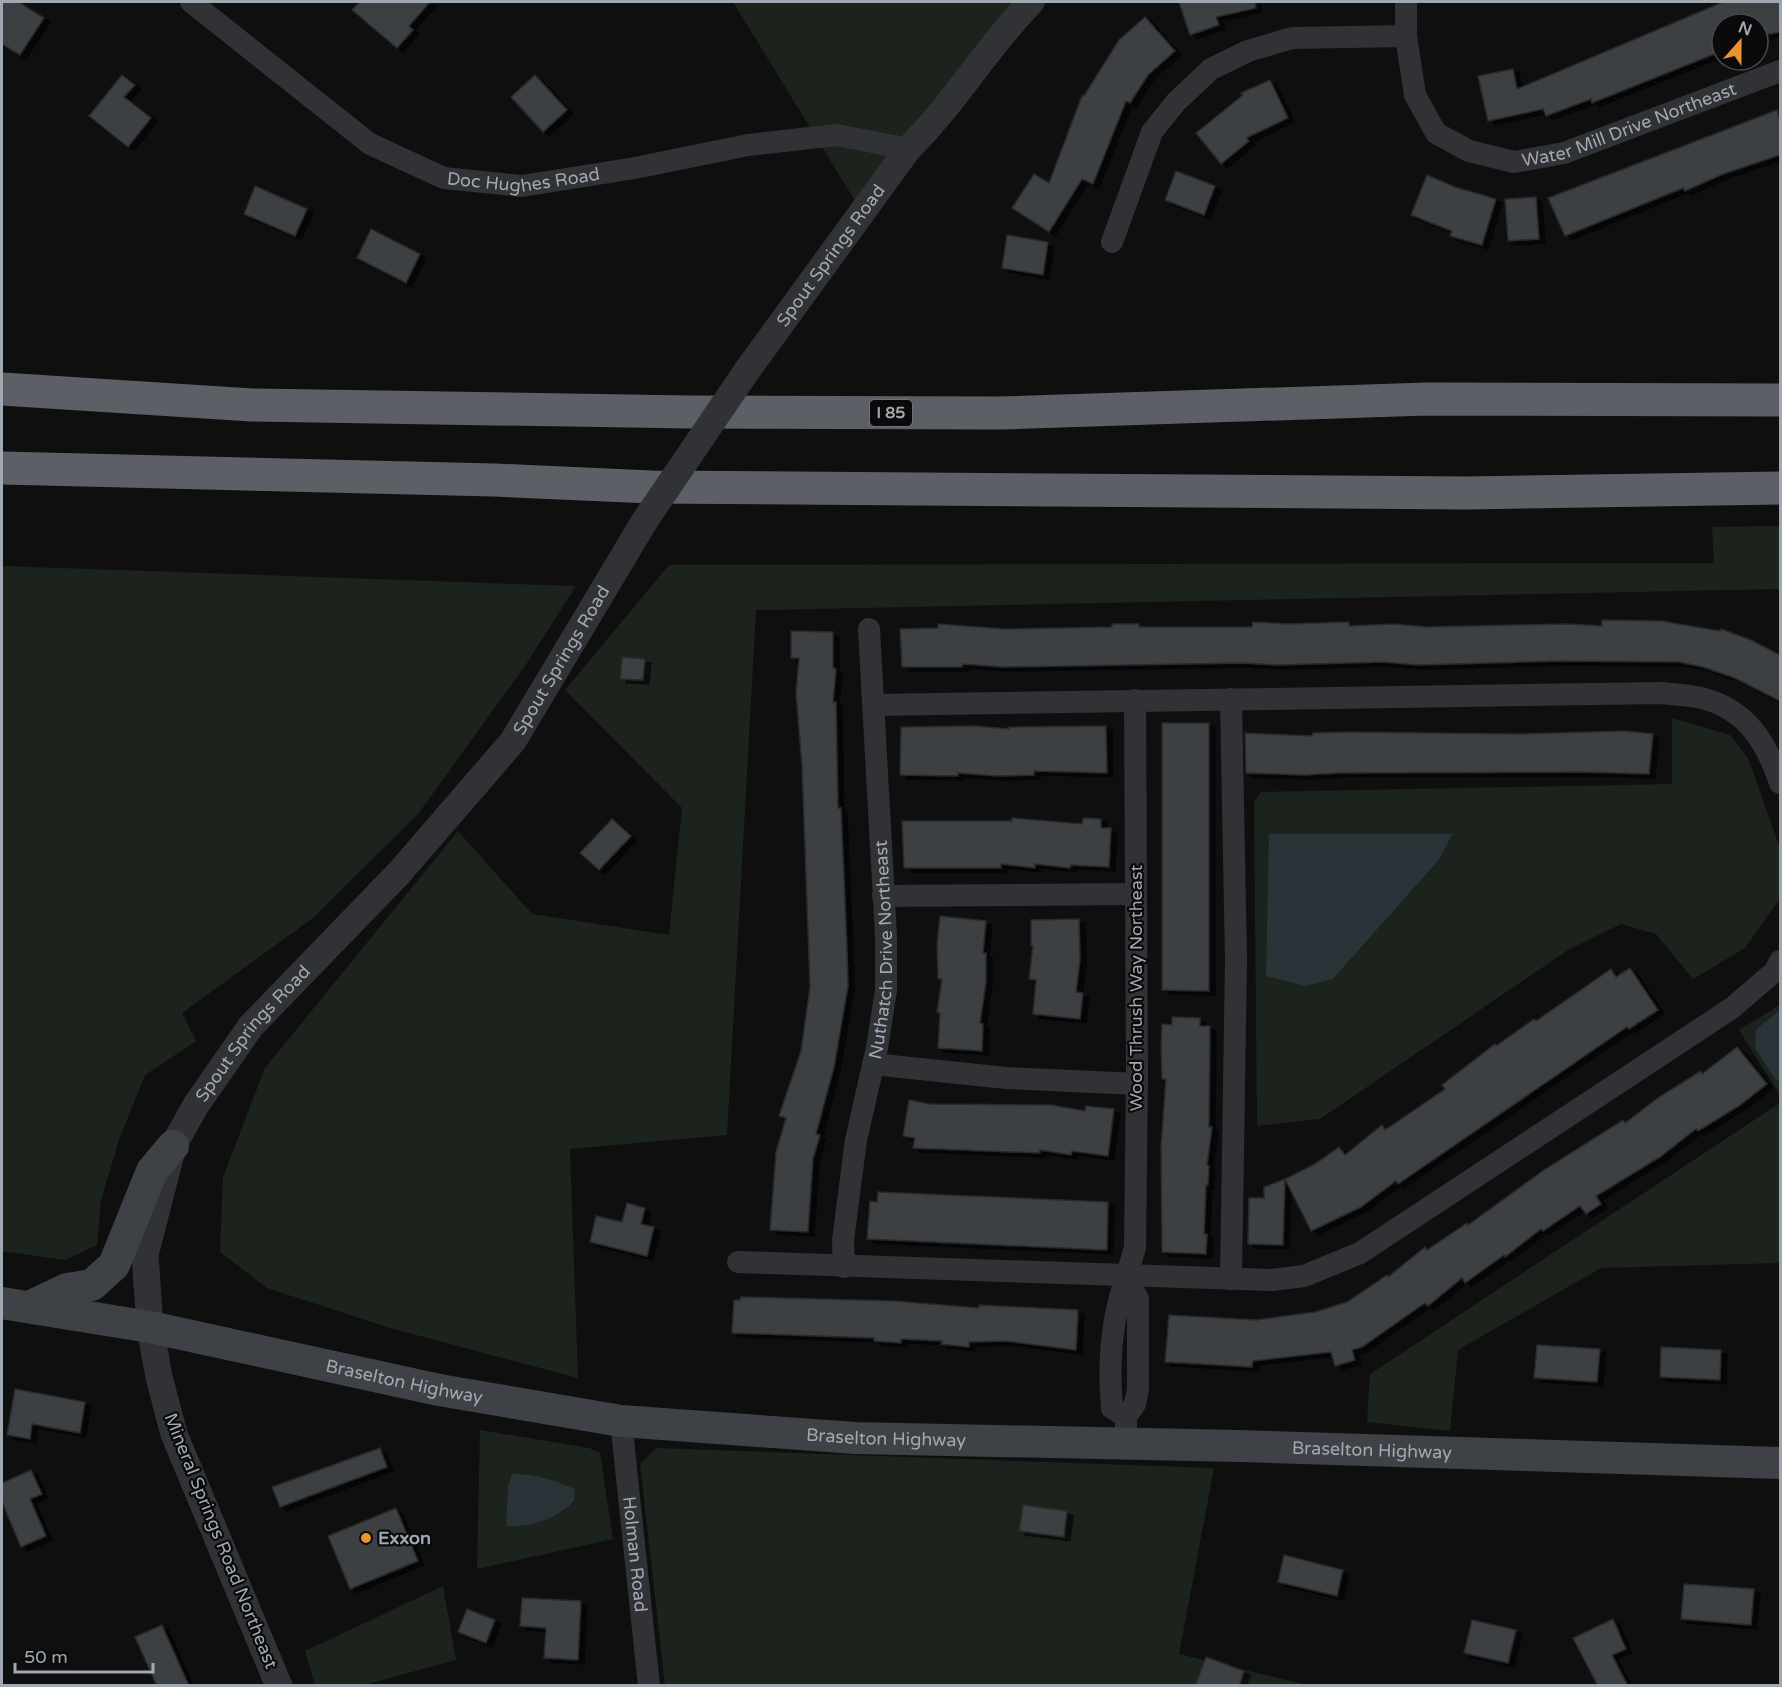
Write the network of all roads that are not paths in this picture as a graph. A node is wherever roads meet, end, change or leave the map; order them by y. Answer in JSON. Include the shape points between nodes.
{"nodes":[{"id":1,"x":191,"y":2,"type":"edge"},
{"id":2,"x":1031,"y":2,"type":"edge"},
{"id":3,"x":1406,"y":2,"type":"edge"},
{"id":4,"x":1406,"y":36,"type":"junction"},
{"id":5,"x":1780,"y":71,"type":"edge"},
{"id":6,"x":908,"y":149,"type":"junction"},
{"id":7,"x":1112,"y":242,"type":"dead end"},
{"id":8,"x":2,"y":389,"type":"edge"},
{"id":9,"x":1780,"y":400,"type":"edge"},
{"id":10,"x":2,"y":468,"type":"edge"},
{"id":11,"x":1780,"y":488,"type":"edge"},
{"id":12,"x":869,"y":629,"type":"dead end"},
{"id":13,"x":1231,"y":699,"type":"junction"},
{"id":14,"x":1135,"y":700,"type":"junction"},
{"id":15,"x":874,"y":705,"type":"junction"},
{"id":16,"x":1780,"y":783,"type":"edge"},
{"id":17,"x":1136,"y":894,"type":"junction"},
{"id":18,"x":883,"y":896,"type":"junction"},
{"id":19,"x":1780,"y":961,"type":"edge"},
{"id":20,"x":873,"y":1064,"type":"junction"},
{"id":21,"x":1137,"y":1084,"type":"junction"},
{"id":22,"x":174,"y":1146,"type":"junction"},
{"id":23,"x":738,"y":1262,"type":"dead end"},
{"id":24,"x":844,"y":1266,"type":"junction"},
{"id":25,"x":1127,"y":1276,"type":"junction"},
{"id":26,"x":1231,"y":1279,"type":"junction"},
{"id":27,"x":15,"y":1305,"type":"edge"},
{"id":28,"x":150,"y":1326,"type":"junction"},
{"id":29,"x":621,"y":1421,"type":"junction"},
{"id":30,"x":1126,"y":1430,"type":"junction"},
{"id":31,"x":1780,"y":1463,"type":"edge"},
{"id":32,"x":279,"y":1686,"type":"edge"},
{"id":33,"x":649,"y":1686,"type":"edge"}],
"edges":[{"from":1,"to":6,"type":"street","name":"Doc Hughes Road","via":[[370,144],[444,178],[522,186],[748,144],[837,135]]},
{"from":2,"to":6,"type":"street","name":"Spout Springs Road","via":[[1011,22],[932,126]]},
{"from":3,"to":4,"type":"street","name":"Water Mill Drive Northeast"},
{"from":4,"to":5,"type":"street","name":"Water Mill Drive Northeast","via":[[1415,95],[1436,133],[1469,151],[1514,162],[1564,153]]},
{"from":4,"to":7,"type":"street","via":[[1292,38],[1248,51],[1211,69],[1152,132]]},
{"from":6,"to":22,"type":"street","name":"Spout Springs Road","bridge":true,"via":[[746,372],[644,522],[513,741],[399,873],[251,1026],[196,1105]]},
{"from":8,"to":9,"type":"highway","number":"I 85","via":[[252,405],[690,412],[1000,413],[1427,399]]},
{"from":10,"to":11,"type":"highway","via":[[663,487],[1468,493]]},
{"from":12,"to":15,"type":"street","name":"Nuthatch Drive Northeast"},
{"from":13,"to":14,"type":"street"},
{"from":13,"to":16,"type":"street","via":[[1662,693],[1705,699],[1746,720],[1770,752]]},
{"from":13,"to":26,"type":"street","via":[[1236,960]]},
{"from":14,"to":15,"type":"street"},
{"from":14,"to":17,"type":"street","name":"Wood Thrush Way Northeast"},
{"from":15,"to":18,"type":"street","name":"Nuthatch Drive Northeast"},
{"from":17,"to":18,"type":"street"},
{"from":17,"to":21,"type":"street","name":"Wood Thrush Way Northeast"},
{"from":18,"to":20,"type":"street","name":"Nuthatch Drive Northeast","via":[[886,990]]},
{"from":19,"to":26,"type":"street","via":[[1775,971],[1732,1008],[1360,1253],[1304,1276]]},
{"from":20,"to":21,"type":"street","via":[[1006,1078]]},
{"from":20,"to":24,"type":"street","name":"Nuthatch Drive Northeast","via":[[856,1140],[843,1240]]},
{"from":21,"to":25,"type":"street","name":"Wood Thrush Way Northeast","via":[[1135,1246]]},
{"from":22,"to":27,"type":"main road","via":[[152,1171],[114,1265],[92,1285]]},
{"from":22,"to":28,"type":"street","name":"Spout Springs Road","via":[[145,1255]]},
{"from":23,"to":24,"type":"street"},
{"from":24,"to":25,"type":"street"},
{"from":25,"to":26,"type":"street"},
{"from":25,"to":30,"type":"street","via":[[1138,1299],[1138,1389]]},
{"from":27,"to":28,"type":"main road","name":"Braselton Highway"},
{"from":28,"to":29,"type":"main road","name":"Braselton Highway","via":[[439,1389]]},
{"from":28,"to":32,"type":"street","name":"Mineral Springs Road Northeast","via":[[174,1434]]},
{"from":29,"to":30,"type":"main road","name":"Braselton Highway","via":[[855,1438]]},
{"from":29,"to":33,"type":"street","name":"Holman Road"},
{"from":30,"to":31,"type":"main road","name":"Braselton Highway"}]}
